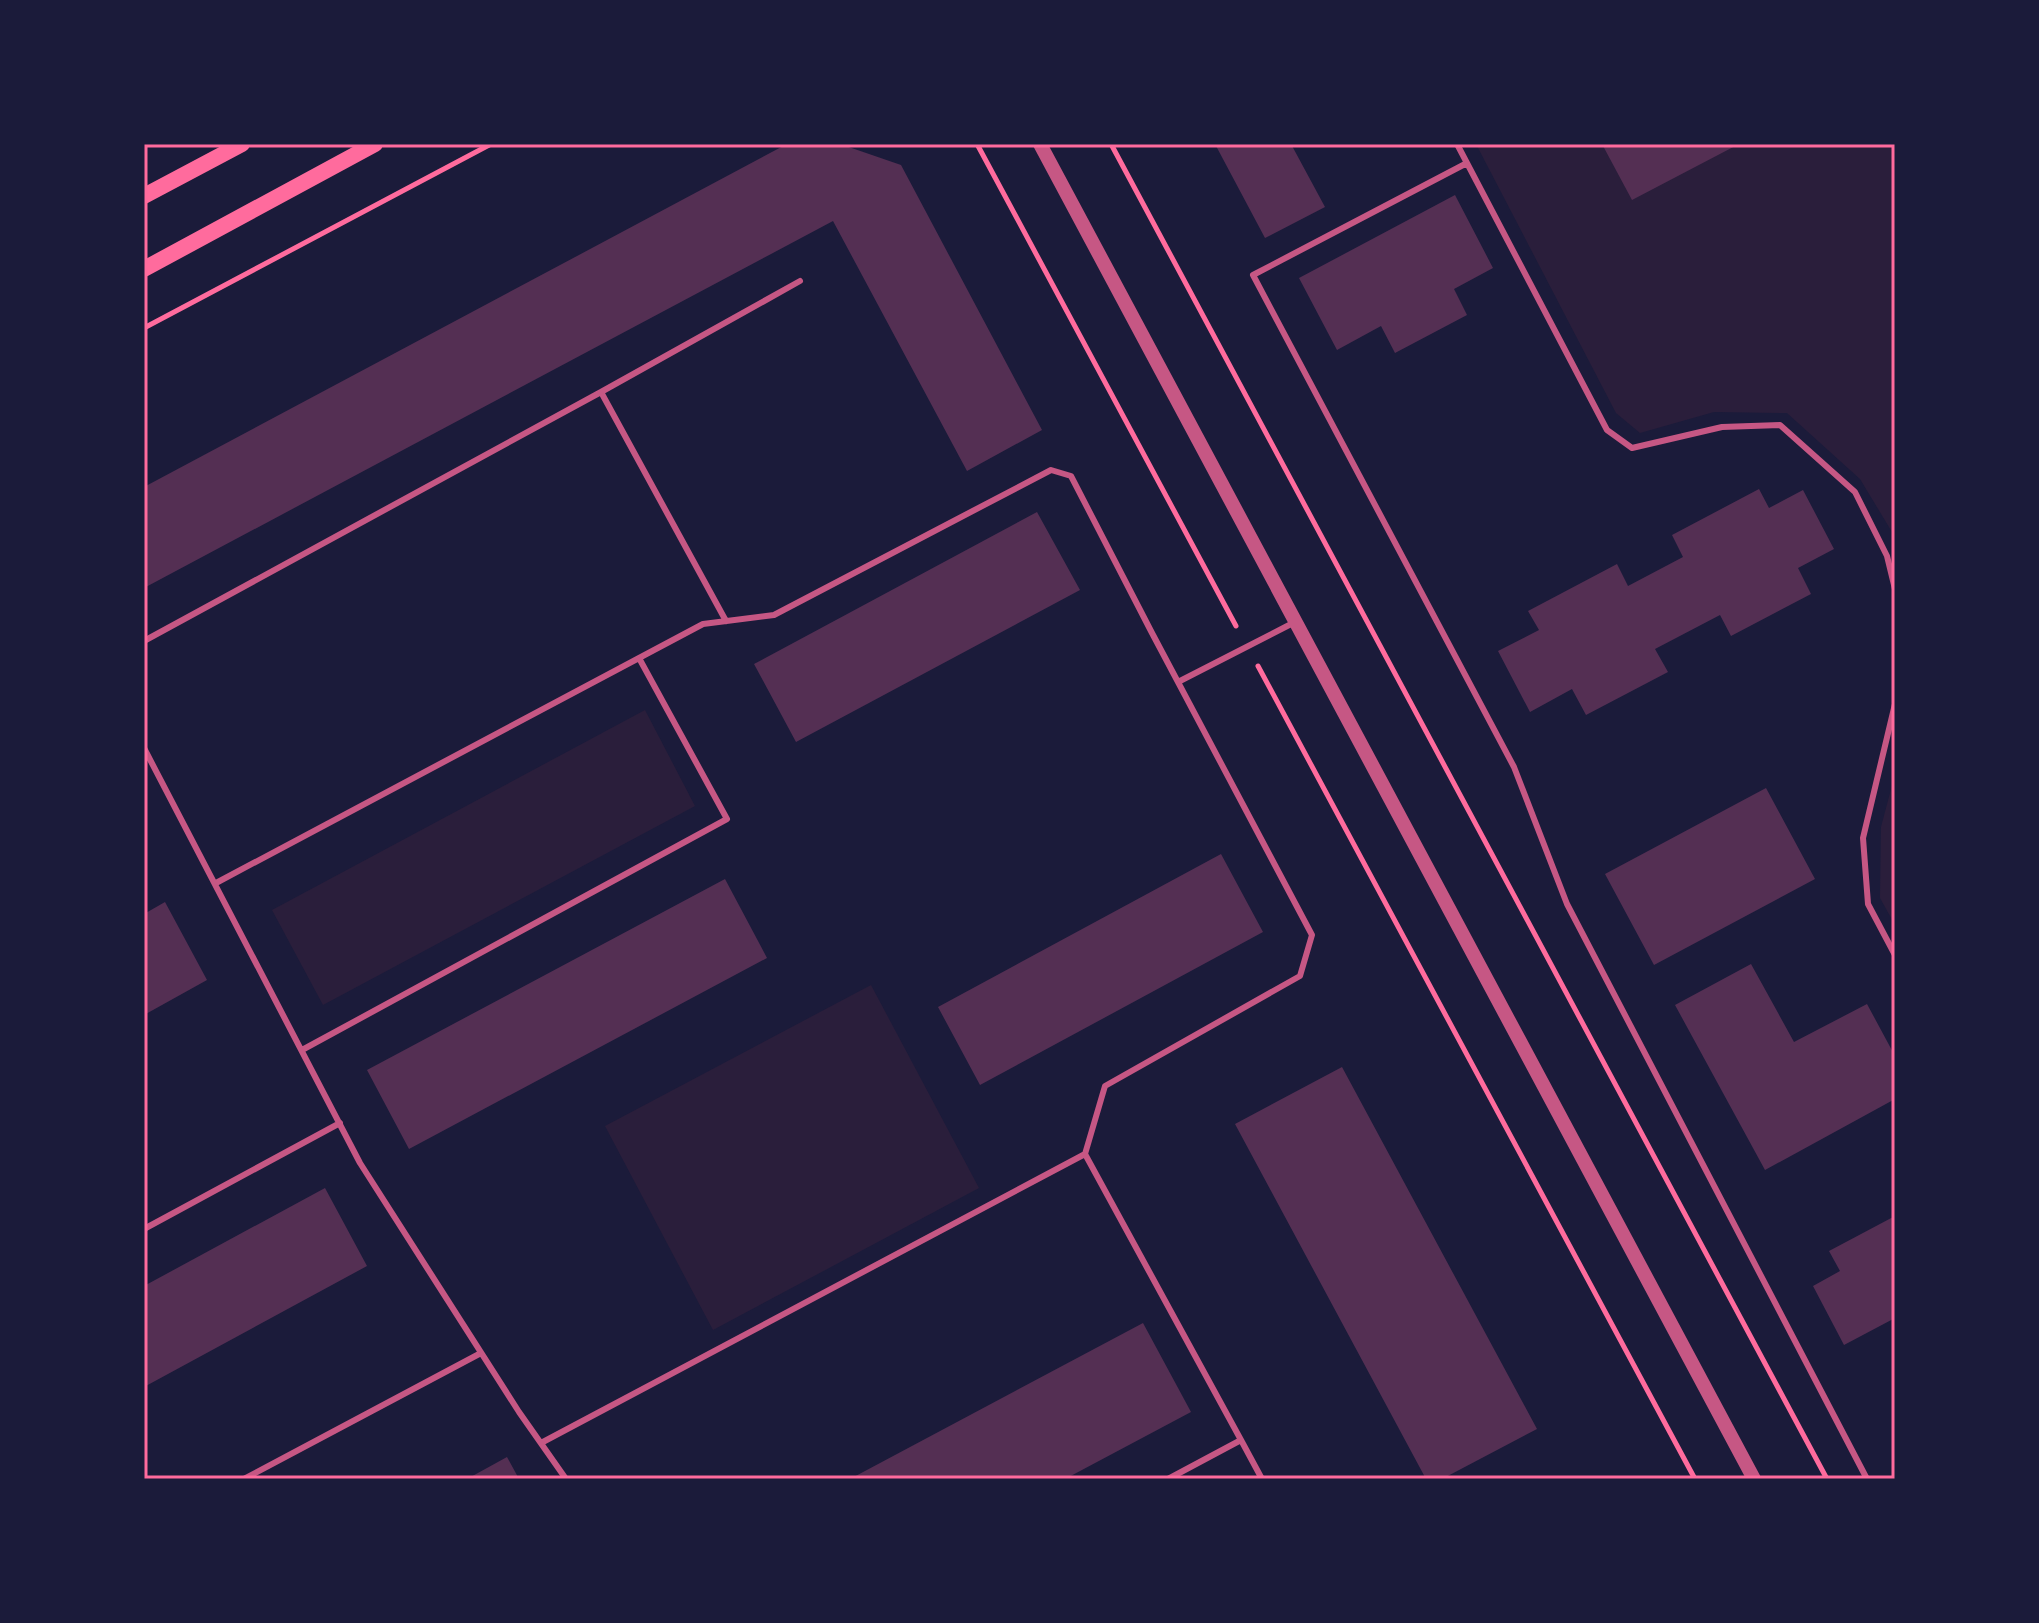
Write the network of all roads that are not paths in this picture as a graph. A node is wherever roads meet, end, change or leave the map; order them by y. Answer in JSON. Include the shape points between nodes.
{"nodes":[{"id":1,"x":242,"y":144,"type":"edge"},
{"id":2,"x":375,"y":144,"type":"edge"},
{"id":3,"x":1040,"y":144,"type":"edge"},
{"id":4,"x":1457,"y":144,"type":"edge"},
{"id":5,"x":1467,"y":163,"type":"junction"},
{"id":6,"x":144,"y":196,"type":"edge"},
{"id":7,"x":144,"y":269,"type":"edge"},
{"id":8,"x":800,"y":281,"type":"dead end"},
{"id":9,"x":601,"y":392,"type":"junction"},
{"id":10,"x":1895,"y":589,"type":"edge"},
{"id":11,"x":726,"y":621,"type":"junction"},
{"id":12,"x":1295,"y":622,"type":"junction"},
{"id":13,"x":144,"y":641,"type":"edge"},
{"id":14,"x":639,"y":658,"type":"junction"},
{"id":15,"x":1178,"y":682,"type":"junction"},
{"id":16,"x":1895,"y":704,"type":"edge"},
{"id":17,"x":144,"y":748,"type":"edge"},
{"id":18,"x":216,"y":883,"type":"junction"},
{"id":19,"x":1895,"y":955,"type":"edge"},
{"id":20,"x":302,"y":1050,"type":"junction"},
{"id":21,"x":340,"y":1123,"type":"junction"},
{"id":22,"x":1085,"y":1154,"type":"junction"},
{"id":23,"x":144,"y":1229,"type":"edge"},
{"id":24,"x":481,"y":1353,"type":"junction"},
{"id":25,"x":1241,"y":1440,"type":"junction"},
{"id":26,"x":541,"y":1443,"type":"junction"},
{"id":27,"x":244,"y":1479,"type":"edge"},
{"id":28,"x":566,"y":1479,"type":"edge"},
{"id":29,"x":1168,"y":1479,"type":"edge"},
{"id":30,"x":1262,"y":1479,"type":"edge"},
{"id":31,"x":1754,"y":1479,"type":"edge"},
{"id":32,"x":1867,"y":1479,"type":"edge"}],
"edges":[{"from":1,"to":6,"type":"main road"},
{"from":2,"to":7,"type":"main road"},
{"from":3,"to":12,"type":"street"},
{"from":4,"to":5,"type":"lane"},
{"from":5,"to":10,"type":"lane","via":[[1607,430],[1632,448],[1722,427],[1780,425],[1855,492],[1887,556]]},
{"from":5,"to":32,"type":"lane","via":[[1253,275],[1514,767],[1567,904]]},
{"from":8,"to":9,"type":"lane"},
{"from":9,"to":11,"type":"lane"},
{"from":9,"to":13,"type":"lane"},
{"from":11,"to":14,"type":"lane","via":[[703,624]]},
{"from":11,"to":15,"type":"lane","via":[[774,615],[1051,470],[1071,476]]},
{"from":12,"to":15,"type":"lane"},
{"from":12,"to":31,"type":"street"},
{"from":14,"to":18,"type":"lane"},
{"from":14,"to":20,"type":"lane","via":[[727,819]]},
{"from":15,"to":22,"type":"lane","via":[[1312,935],[1300,976],[1105,1086]]},
{"from":16,"to":19,"type":"lane","via":[[1863,838],[1868,904]]},
{"from":17,"to":18,"type":"lane"},
{"from":18,"to":20,"type":"lane"},
{"from":20,"to":21,"type":"lane"},
{"from":21,"to":23,"type":"lane"},
{"from":21,"to":24,"type":"lane"},
{"from":22,"to":25,"type":"lane"},
{"from":22,"to":26,"type":"lane"},
{"from":24,"to":26,"type":"lane"},
{"from":24,"to":27,"type":"lane"},
{"from":25,"to":29,"type":"lane"},
{"from":25,"to":30,"type":"lane"},
{"from":26,"to":28,"type":"lane"}]}
